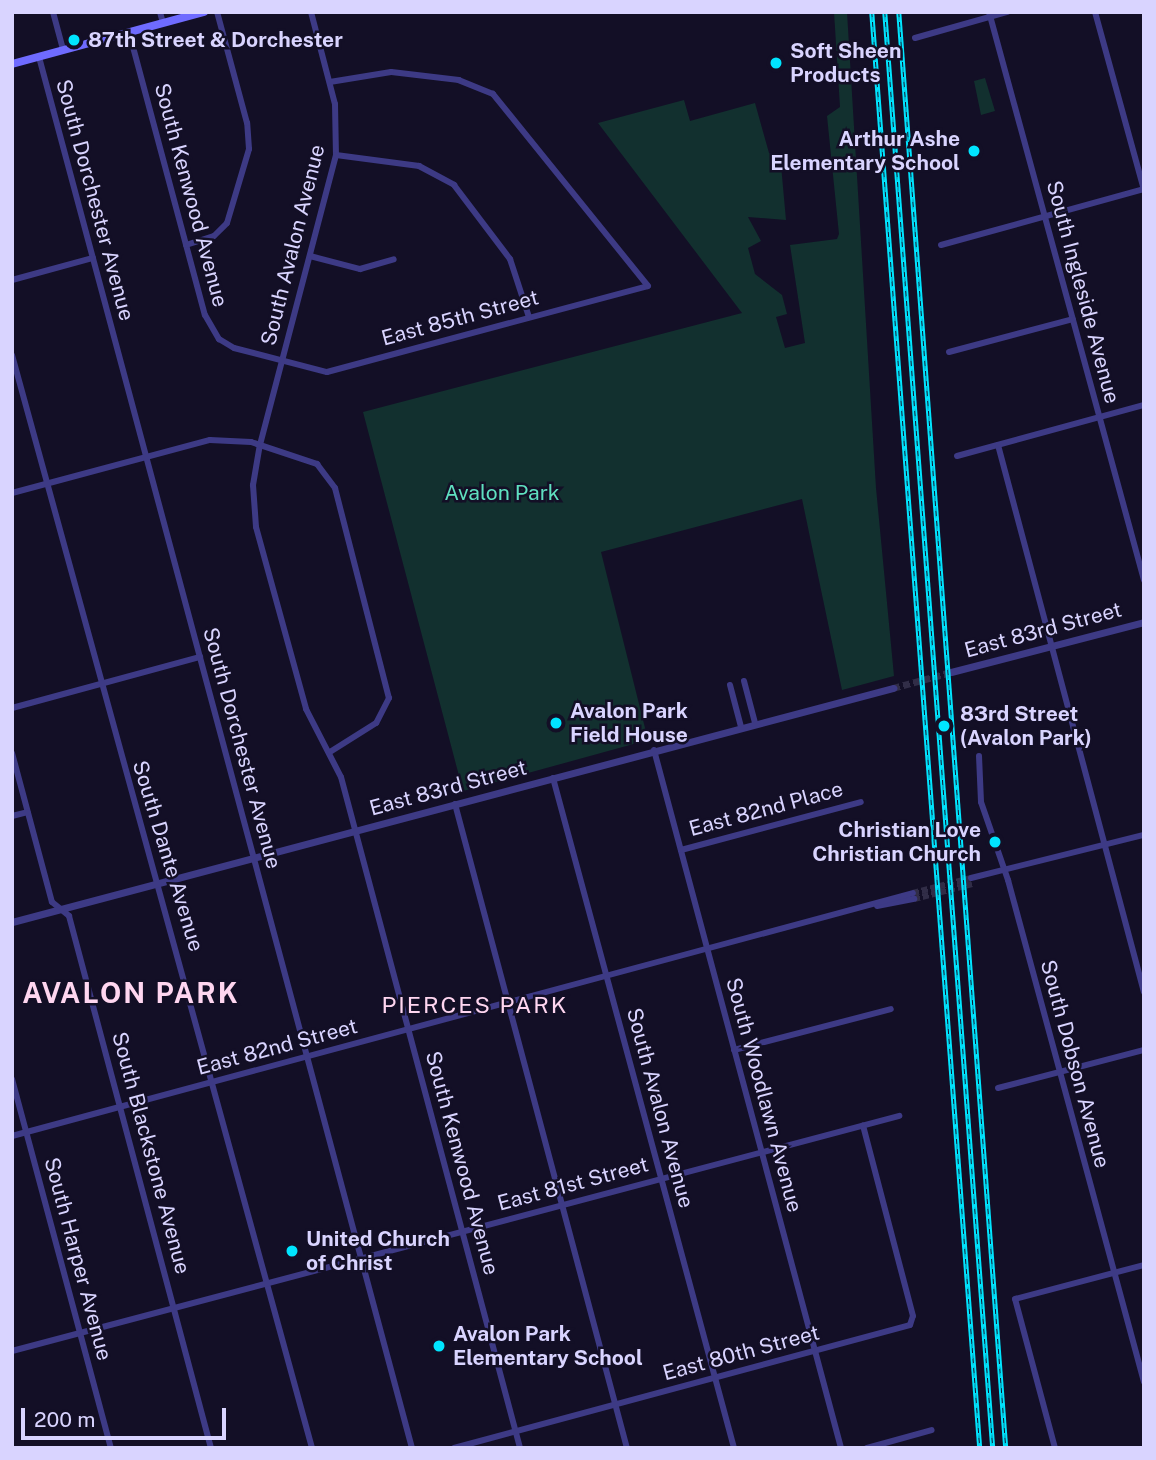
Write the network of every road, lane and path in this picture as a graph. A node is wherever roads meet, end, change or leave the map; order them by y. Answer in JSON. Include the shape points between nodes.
{"nodes":[{"id":1,"x":53,"y":12,"type":"edge"},
{"id":2,"x":160,"y":12,"type":"edge"},
{"id":3,"x":204,"y":12,"type":"edge"},
{"id":4,"x":217,"y":12,"type":"edge"},
{"id":5,"x":311,"y":12,"type":"edge"},
{"id":6,"x":1007,"y":12,"type":"edge"},
{"id":7,"x":1095,"y":12,"type":"edge"},
{"id":8,"x":990,"y":15,"type":"edge"},
{"id":9,"x":163,"y":23,"type":"junction"},
{"id":10,"x":129,"y":33,"type":"junction"},
{"id":11,"x":915,"y":37,"type":"dead end"},
{"id":12,"x":63,"y":50,"type":"junction"},
{"id":13,"x":38,"y":57,"type":"junction"},
{"id":14,"x":12,"y":64,"type":"edge"},
{"id":15,"x":330,"y":82,"type":"junction"},
{"id":16,"x":336,"y":155,"type":"junction"},
{"id":17,"x":1144,"y":189,"type":"edge"},
{"id":18,"x":1045,"y":217,"type":"junction"},
{"id":19,"x":186,"y":244,"type":"junction"},
{"id":20,"x":941,"y":246,"type":"dead end"},
{"id":21,"x":310,"y":256,"type":"junction"},
{"id":22,"x":93,"y":258,"type":"junction"},
{"id":23,"x":394,"y":259,"type":"dead end"},
{"id":24,"x":12,"y":280,"type":"edge"},
{"id":25,"x":529,"y":317,"type":"junction"},
{"id":26,"x":1073,"y":319,"type":"junction"},
{"id":27,"x":949,"y":352,"type":"dead end"},
{"id":28,"x":12,"y":355,"type":"edge"},
{"id":29,"x":282,"y":360,"type":"junction"},
{"id":30,"x":1144,"y":405,"type":"edge"},
{"id":31,"x":1099,"y":417,"type":"junction"},
{"id":32,"x":260,"y":444,"type":"junction"},
{"id":33,"x":998,"y":445,"type":"junction"},
{"id":34,"x":957,"y":456,"type":"dead end"},
{"id":35,"x":146,"y":457,"type":"junction"},
{"id":36,"x":48,"y":484,"type":"junction"},
{"id":37,"x":12,"y":493,"type":"edge"},
{"id":38,"x":1144,"y":580,"type":"edge"},
{"id":39,"x":1144,"y":622,"type":"edge"},
{"id":40,"x":1052,"y":646,"type":"junction"},
{"id":41,"x":200,"y":657,"type":"junction"},
{"id":42,"x":951,"y":672,"type":"tunnel mouth"},
{"id":43,"x":744,"y":681,"type":"dead end"},
{"id":44,"x":101,"y":684,"type":"junction"},
{"id":45,"x":730,"y":685,"type":"dead end"},
{"id":46,"x":893,"y":688,"type":"tunnel mouth"},
{"id":47,"x":12,"y":708,"type":"edge"},
{"id":48,"x":755,"y":723,"type":"junction"},
{"id":49,"x":741,"y":727,"type":"junction"},
{"id":50,"x":654,"y":750,"type":"junction"},
{"id":51,"x":330,"y":752,"type":"junction"},
{"id":52,"x":12,"y":753,"type":"edge"},
{"id":53,"x":979,"y":756,"type":"dead end"},
{"id":54,"x":553,"y":778,"type":"junction"},
{"id":55,"x":861,"y":802,"type":"dead end"},
{"id":56,"x":455,"y":804,"type":"junction"},
{"id":57,"x":28,"y":811,"type":"junction"},
{"id":58,"x":12,"y":816,"type":"edge"},
{"id":59,"x":355,"y":831,"type":"junction"},
{"id":60,"x":1144,"y":835,"type":"edge"},
{"id":61,"x":1104,"y":845,"type":"junction"},
{"id":62,"x":681,"y":850,"type":"junction"},
{"id":63,"x":254,"y":858,"type":"junction"},
{"id":64,"x":1003,"y":872,"type":"junction"},
{"id":65,"x":971,"y":881,"type":"tunnel mouth"},
{"id":66,"x":157,"y":884,"type":"junction"},
{"id":67,"x":914,"y":896,"type":"tunnel mouth"},
{"id":68,"x":61,"y":909,"type":"junction"},
{"id":69,"x":12,"y":922,"type":"edge"},
{"id":70,"x":708,"y":951,"type":"junction"},
{"id":71,"x":607,"y":977,"type":"junction"},
{"id":72,"x":1144,"y":992,"type":"edge"},
{"id":73,"x":507,"y":1004,"type":"junction"},
{"id":74,"x":891,"y":1009,"type":"dead end"},
{"id":75,"x":408,"y":1030,"type":"junction"},
{"id":76,"x":734,"y":1050,"type":"junction"},
{"id":77,"x":1144,"y":1050,"type":"edge"},
{"id":78,"x":307,"y":1057,"type":"junction"},
{"id":79,"x":1059,"y":1073,"type":"junction"},
{"id":80,"x":12,"y":1079,"type":"edge"},
{"id":81,"x":214,"y":1082,"type":"junction"},
{"id":82,"x":998,"y":1088,"type":"dead end"},
{"id":83,"x":120,"y":1107,"type":"junction"},
{"id":84,"x":899,"y":1116,"type":"dead end"},
{"id":85,"x":863,"y":1125,"type":"junction"},
{"id":86,"x":26,"y":1132,"type":"junction"},
{"id":87,"x":12,"y":1136,"type":"edge"},
{"id":88,"x":761,"y":1152,"type":"junction"},
{"id":89,"x":661,"y":1178,"type":"junction"},
{"id":90,"x":562,"y":1205,"type":"junction"},
{"id":91,"x":462,"y":1231,"type":"junction"},
{"id":92,"x":361,"y":1258,"type":"junction"},
{"id":93,"x":1144,"y":1265,"type":"edge"},
{"id":94,"x":1114,"y":1273,"type":"junction"},
{"id":95,"x":268,"y":1283,"type":"junction"},
{"id":96,"x":174,"y":1308,"type":"junction"},
{"id":97,"x":80,"y":1333,"type":"junction"},
{"id":98,"x":12,"y":1351,"type":"edge"},
{"id":99,"x":815,"y":1352,"type":"junction"},
{"id":100,"x":715,"y":1378,"type":"junction"},
{"id":101,"x":1144,"y":1382,"type":"edge"},
{"id":102,"x":615,"y":1405,"type":"junction"},
{"id":103,"x":932,"y":1430,"type":"dead end"},
{"id":104,"x":516,"y":1432,"type":"junction"},
{"id":105,"x":111,"y":1448,"type":"edge"},
{"id":106,"x":211,"y":1448,"type":"edge"},
{"id":107,"x":312,"y":1448,"type":"edge"},
{"id":108,"x":412,"y":1448,"type":"edge"},
{"id":109,"x":454,"y":1448,"type":"edge"},
{"id":110,"x":520,"y":1448,"type":"edge"},
{"id":111,"x":627,"y":1448,"type":"edge"},
{"id":112,"x":734,"y":1448,"type":"edge"},
{"id":113,"x":841,"y":1448,"type":"edge"},
{"id":114,"x":867,"y":1448,"type":"edge"},
{"id":115,"x":1055,"y":1448,"type":"edge"}],
"edges":[{"from":1,"to":12,"type":"street","name":"South Dorchester Avenue"},
{"from":2,"to":9,"type":"street"},
{"from":3,"to":9,"type":"main road"},
{"from":4,"to":19,"type":"street","via":[[247,123],[249,149],[227,223],[214,236]]},
{"from":5,"to":15,"type":"street","name":"South Avalon Avenue"},
{"from":6,"to":8,"type":"street"},
{"from":7,"to":17,"type":"street"},
{"from":8,"to":11,"type":"street"},
{"from":8,"to":18,"type":"street","name":"South Ingleside Avenue"},
{"from":9,"to":10,"type":"main road"},
{"from":10,"to":12,"type":"main road"},
{"from":10,"to":19,"type":"street","name":"South Kenwood Avenue"},
{"from":12,"to":13,"type":"main road"},
{"from":13,"to":14,"type":"main road"},
{"from":13,"to":22,"type":"street","name":"South Dorchester Avenue"},
{"from":15,"to":16,"type":"street","name":"South Avalon Avenue","via":[[337,119]]},
{"from":15,"to":25,"type":"street","name":"East 85th Street","via":[[391,72],[459,80],[493,94],[648,286]]},
{"from":16,"to":21,"type":"street","name":"South Avalon Avenue"},
{"from":16,"to":25,"type":"street","via":[[419,166],[454,186],[510,259]]},
{"from":17,"to":18,"type":"street"},
{"from":18,"to":20,"type":"street"},
{"from":18,"to":26,"type":"street","name":"South Ingleside Avenue"},
{"from":19,"to":29,"type":"street","name":"South Kenwood Avenue","via":[[212,331],[234,348]]},
{"from":21,"to":23,"type":"street","via":[[360,269]]},
{"from":21,"to":29,"type":"street","name":"South Avalon Avenue"},
{"from":22,"to":24,"type":"street"},
{"from":22,"to":35,"type":"street","name":"South Dorchester Avenue"},
{"from":25,"to":29,"type":"street","name":"East 85th Street","via":[[327,372]]},
{"from":26,"to":27,"type":"street"},
{"from":26,"to":31,"type":"street","name":"South Ingleside Avenue"},
{"from":28,"to":36,"type":"street","name":"South Dante Avenue"},
{"from":29,"to":32,"type":"street","name":"South Avalon Avenue"},
{"from":30,"to":31,"type":"street"},
{"from":31,"to":33,"type":"street"},
{"from":31,"to":38,"type":"street","name":"South Ingleside Avenue"},
{"from":32,"to":35,"type":"street","via":[[210,440]]},
{"from":32,"to":51,"type":"street","name":"South Kenwood Avenue","via":[[253,485],[256,527],[306,709]]},
{"from":32,"to":51,"type":"street","via":[[307,458],[330,479],[388,689],[387,707],[376,723]]},
{"from":33,"to":34,"type":"street"},
{"from":33,"to":40,"type":"street"},
{"from":35,"to":36,"type":"street"},
{"from":35,"to":41,"type":"street","name":"South Dorchester Avenue"},
{"from":36,"to":37,"type":"street"},
{"from":36,"to":44,"type":"street","name":"South Dante Avenue"},
{"from":39,"to":40,"type":"street","name":"East 83rd Street"},
{"from":40,"to":42,"type":"street","name":"East 83rd Street"},
{"from":40,"to":61,"type":"street"},
{"from":41,"to":44,"type":"street"},
{"from":41,"to":63,"type":"street","name":"South Dorchester Avenue"},
{"from":43,"to":48,"type":"street"},
{"from":44,"to":47,"type":"street"},
{"from":44,"to":66,"type":"street","name":"South Dante Avenue"},
{"from":45,"to":49,"type":"street"},
{"from":46,"to":48,"type":"street","name":"East 83rd Street"},
{"from":48,"to":49,"type":"street","name":"East 83rd Street"},
{"from":49,"to":50,"type":"street","name":"East 83rd Street"},
{"from":50,"to":54,"type":"street","name":"East 83rd Street"},
{"from":50,"to":62,"type":"street","name":"South Woodlawn Avenue"},
{"from":51,"to":59,"type":"street","name":"South Kenwood Avenue"},
{"from":52,"to":57,"type":"street","name":"South Blackstone Avenue"},
{"from":53,"to":64,"type":"street","name":"South Dobson Avenue","via":[[981,802]]},
{"from":54,"to":56,"type":"street","name":"East 83rd Street"},
{"from":54,"to":71,"type":"street","name":"South Avalon Avenue"},
{"from":55,"to":62,"type":"street","name":"East 82nd Place"},
{"from":56,"to":59,"type":"street","name":"East 83rd Street"},
{"from":56,"to":73,"type":"street"},
{"from":57,"to":58,"type":"street"},
{"from":57,"to":68,"type":"street","name":"South Blackstone Avenue","via":[[52,902]]},
{"from":59,"to":63,"type":"street","name":"East 83rd Street"},
{"from":59,"to":75,"type":"street","name":"South Kenwood Avenue"},
{"from":60,"to":61,"type":"street"},
{"from":61,"to":64,"type":"street"},
{"from":61,"to":72,"type":"street"},
{"from":62,"to":70,"type":"street","name":"South Woodlawn Avenue"},
{"from":63,"to":66,"type":"street","name":"East 83rd Street"},
{"from":63,"to":78,"type":"street","name":"South Dorchester Avenue"},
{"from":64,"to":65,"type":"street"},
{"from":64,"to":79,"type":"street","name":"South Dobson Avenue"},
{"from":66,"to":68,"type":"street","name":"East 83rd Street"},
{"from":66,"to":81,"type":"street","name":"South Dante Avenue"},
{"from":67,"to":70,"type":"street","name":"East 82nd Street"},
{"from":68,"to":69,"type":"street","name":"East 83rd Street"},
{"from":68,"to":83,"type":"street","name":"South Blackstone Avenue","via":[[69,916]]},
{"from":70,"to":71,"type":"street","name":"East 82nd Street"},
{"from":70,"to":76,"type":"street","name":"South Woodlawn Avenue"},
{"from":71,"to":73,"type":"street","name":"East 82nd Street"},
{"from":71,"to":89,"type":"street","name":"South Avalon Avenue"},
{"from":73,"to":75,"type":"street","name":"East 82nd Street"},
{"from":73,"to":90,"type":"street"},
{"from":74,"to":76,"type":"street"},
{"from":75,"to":78,"type":"street","name":"East 82nd Street"},
{"from":75,"to":91,"type":"street","name":"South Kenwood Avenue"},
{"from":76,"to":88,"type":"street","name":"South Woodlawn Avenue"},
{"from":77,"to":79,"type":"street"},
{"from":78,"to":81,"type":"street","name":"East 82nd Street"},
{"from":78,"to":92,"type":"street","name":"South Dorchester Avenue"},
{"from":79,"to":82,"type":"street"},
{"from":79,"to":94,"type":"street","name":"South Dobson Avenue"},
{"from":80,"to":86,"type":"street","name":"South Harper Avenue"},
{"from":81,"to":83,"type":"street","name":"East 82nd Street"},
{"from":81,"to":95,"type":"street","name":"South Dante Avenue"},
{"from":83,"to":86,"type":"street","name":"East 82nd Street"},
{"from":83,"to":96,"type":"street","name":"South Blackstone Avenue"},
{"from":84,"to":85,"type":"street","name":"East 81st Street"},
{"from":85,"to":88,"type":"street","name":"East 81st Street"},
{"from":85,"to":99,"type":"street","name":"East 80th Street","via":[[914,1322]]},
{"from":86,"to":87,"type":"street","name":"East 82nd Street"},
{"from":86,"to":97,"type":"street","name":"South Harper Avenue"},
{"from":88,"to":89,"type":"street","name":"East 81st Street"},
{"from":88,"to":99,"type":"street","name":"South Woodlawn Avenue"},
{"from":89,"to":90,"type":"street","name":"East 81st Street"},
{"from":89,"to":100,"type":"street","name":"South Avalon Avenue"},
{"from":90,"to":91,"type":"street","name":"East 81st Street"},
{"from":90,"to":102,"type":"street"},
{"from":91,"to":92,"type":"street","name":"East 81st Street"},
{"from":91,"to":104,"type":"street","name":"South Kenwood Avenue"},
{"from":92,"to":95,"type":"street","name":"East 81st Street"},
{"from":92,"to":108,"type":"street","name":"South Dorchester Avenue"},
{"from":93,"to":94,"type":"street"},
{"from":94,"to":101,"type":"street","name":"South Dobson Avenue"},
{"from":94,"to":115,"type":"street","via":[[1015,1299]]},
{"from":95,"to":96,"type":"street","name":"East 81st Street"},
{"from":95,"to":107,"type":"street","name":"South Dante Avenue"},
{"from":96,"to":97,"type":"street","name":"East 81st Street"},
{"from":96,"to":106,"type":"street","name":"South Blackstone Avenue"},
{"from":97,"to":98,"type":"street","name":"East 81st Street"},
{"from":97,"to":105,"type":"street","name":"South Harper Avenue"},
{"from":99,"to":100,"type":"street","name":"East 80th Street"},
{"from":99,"to":113,"type":"street","name":"South Woodlawn Avenue"},
{"from":100,"to":102,"type":"street","name":"East 80th Street"},
{"from":100,"to":112,"type":"street","name":"South Avalon Avenue"},
{"from":102,"to":104,"type":"street","name":"East 80th Street"},
{"from":102,"to":111,"type":"street"},
{"from":103,"to":114,"type":"street"},
{"from":104,"to":109,"type":"street","name":"East 80th Street"},
{"from":104,"to":110,"type":"street","name":"South Kenwood Avenue"}]}
